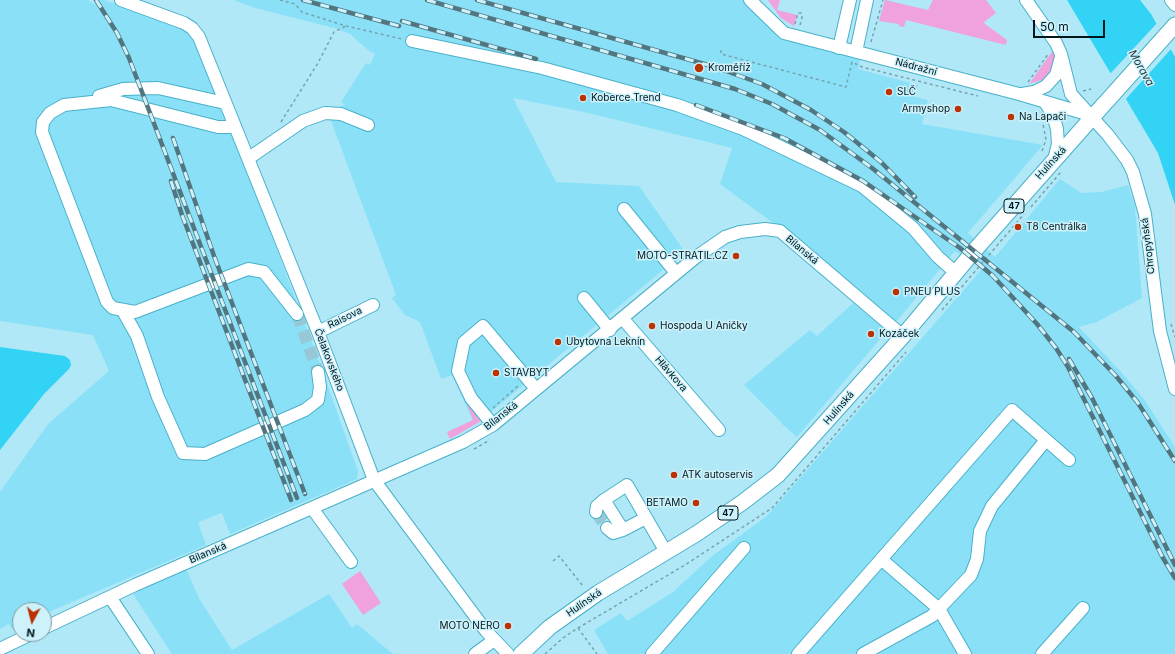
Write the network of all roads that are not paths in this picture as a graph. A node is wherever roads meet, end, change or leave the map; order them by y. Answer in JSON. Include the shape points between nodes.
{"nodes":[{"id":1,"x":121,"y":0,"type":"edge"},
{"id":2,"x":750,"y":0,"type":"edge"},
{"id":3,"x":850,"y":0,"type":"edge"},
{"id":4,"x":867,"y":0,"type":"edge"},
{"id":5,"x":1026,"y":0,"type":"edge"},
{"id":6,"x":1171,"y":0,"type":"edge"},
{"id":7,"x":1175,"y":5,"type":"edge"},
{"id":8,"x":1175,"y":25,"type":"edge"},
{"id":9,"x":412,"y":41,"type":"road end"},
{"id":10,"x":839,"y":48,"type":"junction"},
{"id":11,"x":1057,"y":51,"type":"junction"},
{"id":12,"x":856,"y":52,"type":"junction"},
{"id":13,"x":1023,"y":90,"type":"junction"},
{"id":14,"x":1045,"y":102,"type":"junction"},
{"id":15,"x":225,"y":103,"type":"junction"},
{"id":16,"x":64,"y":105,"type":"junction"},
{"id":17,"x":1093,"y":116,"type":"junction"},
{"id":18,"x":368,"y":125,"type":"dead end"},
{"id":19,"x":236,"y":127,"type":"junction"},
{"id":20,"x":1048,"y":156,"type":"junction"},
{"id":21,"x":249,"y":158,"type":"junction"},
{"id":22,"x":624,"y":209,"type":"dead end"},
{"id":23,"x":676,"y":273,"type":"junction"},
{"id":24,"x":956,"y":273,"type":"junction"},
{"id":25,"x":584,"y":298,"type":"dead end"},
{"id":26,"x":372,"y":305,"type":"dead end"},
{"id":27,"x":123,"y":311,"type":"junction"},
{"id":28,"x":297,"y":314,"type":"tunnel mouth"},
{"id":29,"x":623,"y":319,"type":"junction"},
{"id":30,"x":610,"y":330,"type":"junction"},
{"id":31,"x":318,"y":332,"type":"junction"},
{"id":32,"x":903,"y":336,"type":"junction"},
{"id":33,"x":318,"y":372,"type":"tunnel mouth"},
{"id":34,"x":1175,"y":389,"type":"edge"},
{"id":35,"x":534,"y":390,"type":"junction"},
{"id":36,"x":493,"y":425,"type":"junction"},
{"id":37,"x":719,"y":430,"type":"dead end"},
{"id":38,"x":1046,"y":440,"type":"junction"},
{"id":39,"x":1069,"y":460,"type":"dead end"},
{"id":40,"x":374,"y":480,"type":"junction"},
{"id":41,"x":604,"y":500,"type":"junction"},
{"id":42,"x":312,"y":508,"type":"junction"},
{"id":43,"x":596,"y":512,"type":"dead end"},
{"id":44,"x":646,"y":518,"type":"junction"},
{"id":45,"x":607,"y":528,"type":"dead end"},
{"id":46,"x":623,"y":530,"type":"junction"},
{"id":47,"x":744,"y":548,"type":"dead end"},
{"id":48,"x":666,"y":552,"type":"junction"},
{"id":49,"x":881,"y":559,"type":"junction"},
{"id":50,"x":351,"y":562,"type":"dead end"},
{"id":51,"x":110,"y":597,"type":"junction"},
{"id":52,"x":1083,"y":608,"type":"dead end"},
{"id":53,"x":939,"y":609,"type":"junction"},
{"id":54,"x":52,"y":624,"type":"edge"},
{"id":55,"x":494,"y":640,"type":"junction"},
{"id":56,"x":14,"y":642,"type":"edge"},
{"id":57,"x":0,"y":649,"type":"edge"},
{"id":58,"x":148,"y":654,"type":"edge"},
{"id":59,"x":475,"y":654,"type":"edge"},
{"id":60,"x":508,"y":654,"type":"edge"},
{"id":61,"x":521,"y":654,"type":"edge"},
{"id":62,"x":652,"y":654,"type":"edge"},
{"id":63,"x":798,"y":654,"type":"edge"},
{"id":64,"x":863,"y":654,"type":"edge"},
{"id":65,"x":965,"y":654,"type":"edge"},
{"id":66,"x":1042,"y":654,"type":"edge"}],
"edges":[{"from":1,"to":15,"type":"street","name":"Čelakovského","via":[[192,28],[200,37]]},
{"from":2,"to":10,"type":"street","name":"Nádražní","via":[[784,33]]},
{"from":3,"to":10,"type":"street"},
{"from":4,"to":12,"type":"street"},
{"from":5,"to":11,"type":"street","name":"Chropyňská","via":[[1056,43]]},
{"from":6,"to":7,"type":"street"},
{"from":8,"to":17,"type":"main road","name":"Hulínská","number":"47"},
{"from":9,"to":24,"type":"street","via":[[542,68],[677,105],[743,128],[862,186],[913,228]]},
{"from":10,"to":12,"type":"street","name":"Nádražní"},
{"from":11,"to":13,"type":"street","via":[[1059,68],[1052,81],[1034,92]]},
{"from":11,"to":17,"type":"street","name":"Chropyňská","via":[[1071,94]]},
{"from":12,"to":13,"type":"street","name":"Nádražní"},
{"from":13,"to":14,"type":"street","name":"Nádražní"},
{"from":14,"to":17,"type":"street","name":"Nádražní"},
{"from":14,"to":20,"type":"street","via":[[1053,115],[1058,144]]},
{"from":15,"to":16,"type":"street","via":[[158,88],[140,87]]},
{"from":15,"to":19,"type":"street","name":"Čelakovského"},
{"from":16,"to":19,"type":"street","via":[[111,100],[218,127]]},
{"from":16,"to":27,"type":"street","via":[[50,113],[43,122],[42,132],[107,302],[113,308]]},
{"from":17,"to":20,"type":"main road","name":"Hulínská","number":"47"},
{"from":17,"to":34,"type":"street","name":"Chropyňská","via":[[1127,160],[1137,183],[1144,214],[1160,331]]},
{"from":18,"to":21,"type":"street","via":[[342,114],[325,113],[303,121]]},
{"from":19,"to":21,"type":"street","name":"Čelakovského"},
{"from":20,"to":24,"type":"main road","name":"Hulínská","number":"47"},
{"from":21,"to":31,"type":"street","name":"Čelakovského"},
{"from":22,"to":23,"type":"street"},
{"from":23,"to":29,"type":"street","name":"Bílanská"},
{"from":23,"to":32,"type":"street","name":"Bílanská","via":[[725,238],[754,230],[780,231]]},
{"from":24,"to":32,"type":"main road","name":"Hulínská","number":"47"},
{"from":25,"to":30,"type":"street"},
{"from":26,"to":31,"type":"street","name":"Raisova"},
{"from":27,"to":28,"type":"street","via":[[135,312],[248,269],[264,272]]},
{"from":27,"to":33,"type":"street","via":[[138,336],[158,397],[183,453],[206,454],[306,410],[318,400]]},
{"from":29,"to":30,"type":"street","name":"Bílanská"},
{"from":29,"to":37,"type":"street","name":"Hlávkova"},
{"from":30,"to":35,"type":"street","name":"Bílanská"},
{"from":31,"to":40,"type":"street","name":"Čelakovského"},
{"from":32,"to":48,"type":"main road","name":"Hulínská","number":"47","via":[[778,475],[743,502]]},
{"from":35,"to":36,"type":"street","name":"Bílanská"},
{"from":35,"to":36,"type":"street","via":[[483,326],[464,342],[458,371],[471,398]]},
{"from":36,"to":40,"type":"street","name":"Bílanská","via":[[463,442]]},
{"from":38,"to":39,"type":"street"},
{"from":38,"to":49,"type":"street","via":[[1012,410]]},
{"from":38,"to":53,"type":"street","via":[[992,506],[980,531],[977,559],[971,575]]},
{"from":40,"to":42,"type":"street","name":"Bílanská"},
{"from":40,"to":55,"type":"street","name":"Čelakovského"},
{"from":41,"to":43,"type":"street","via":[[597,506]]},
{"from":41,"to":44,"type":"street","via":[[627,485]]},
{"from":41,"to":46,"type":"street"},
{"from":42,"to":50,"type":"street"},
{"from":42,"to":51,"type":"street","name":"Bílanská"},
{"from":44,"to":46,"type":"street"},
{"from":44,"to":48,"type":"street"},
{"from":45,"to":46,"type":"street","via":[[613,533]]},
{"from":47,"to":62,"type":"street"},
{"from":48,"to":61,"type":"main road","name":"Hulínská","number":"47","via":[[598,593],[550,627]]},
{"from":49,"to":53,"type":"street"},
{"from":49,"to":63,"type":"street"},
{"from":51,"to":54,"type":"street","name":"Bílanská"},
{"from":51,"to":58,"type":"street"},
{"from":52,"to":66,"type":"street"},
{"from":53,"to":64,"type":"street","via":[[932,616]]},
{"from":53,"to":65,"type":"street"},
{"from":55,"to":59,"type":"street"},
{"from":55,"to":60,"type":"street","name":"Čelakovského"},
{"from":56,"to":57,"type":"street"}]}
